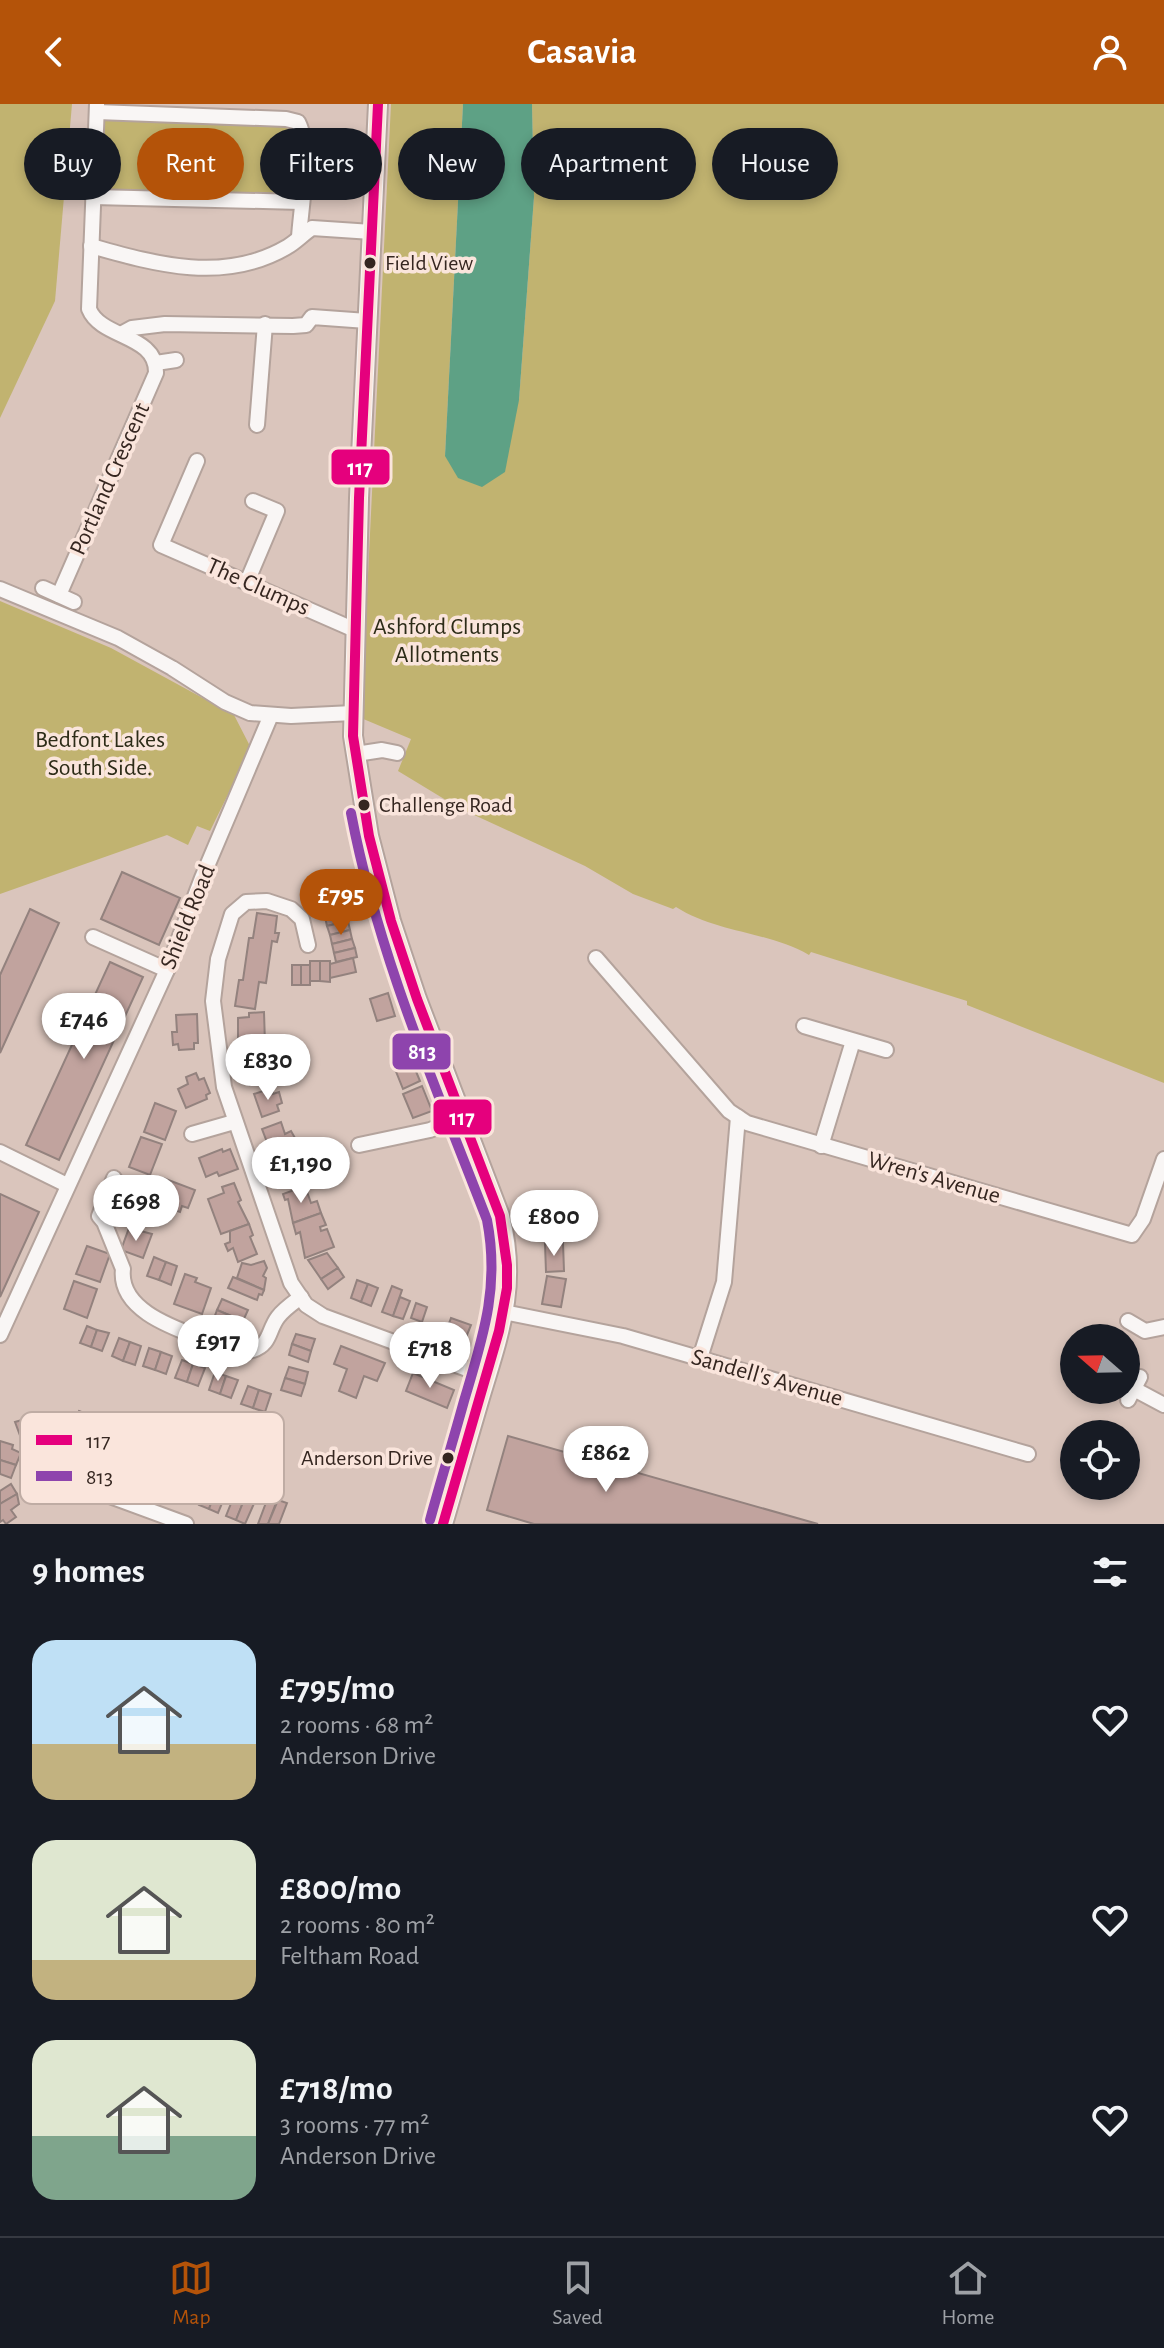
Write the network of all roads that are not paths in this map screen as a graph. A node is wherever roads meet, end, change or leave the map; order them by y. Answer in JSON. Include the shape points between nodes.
{"nodes":[{"id":1,"x":378,"y":104,"type":"edge"},
{"id":2,"x":97,"y":108,"type":"edge"},
{"id":3,"x":96,"y":128,"type":"edge"},
{"id":4,"x":121,"y":198,"type":"edge"},
{"id":5,"x":93,"y":200,"type":"edge"},
{"id":6,"x":301,"y":202,"type":"junction"},
{"id":7,"x":372,"y":232,"type":"junction"},
{"id":8,"x":299,"y":237,"type":"junction"},
{"id":9,"x":91,"y":246,"type":"junction"},
{"id":10,"x":367,"y":321,"type":"junction"},
{"id":11,"x":265,"y":324,"type":"junction"},
{"id":12,"x":121,"y":334,"type":"junction"},
{"id":13,"x":176,"y":360,"type":"dead end"},
{"id":14,"x":156,"y":363,"type":"junction"},
{"id":15,"x":257,"y":425,"type":"dead end"},
{"id":16,"x":197,"y":461,"type":"dead end"},
{"id":17,"x":253,"y":501,"type":"dead end"},
{"id":18,"x":247,"y":582,"type":"junction"},
{"id":19,"x":43,"y":588,"type":"dead end"},
{"id":20,"x":0,"y":589,"type":"edge"},
{"id":21,"x":59,"y":595,"type":"junction"},
{"id":22,"x":74,"y":602,"type":"dead end"},
{"id":23,"x":355,"y":630,"type":"junction"},
{"id":24,"x":353,"y":713,"type":"junction"},
{"id":25,"x":271,"y":715,"type":"junction"},
{"id":26,"x":397,"y":753,"type":"dead end"},
{"id":27,"x":356,"y":754,"type":"junction"},
{"id":28,"x":93,"y":937,"type":"dead end"},
{"id":29,"x":308,"y":945,"type":"dead end"},
{"id":30,"x":596,"y":958,"type":"dead end"},
{"id":31,"x":167,"y":970,"type":"junction"},
{"id":32,"x":804,"y":1026,"type":"dead end"},
{"id":33,"x":853,"y":1041,"type":"junction"},
{"id":34,"x":886,"y":1050,"type":"dead end"},
{"id":35,"x":463,"y":1117,"type":"junction"},
{"id":36,"x":738,"y":1117,"type":"junction"},
{"id":37,"x":234,"y":1122,"type":"junction"},
{"id":38,"x":192,"y":1134,"type":"dead end"},
{"id":39,"x":359,"y":1145,"type":"dead end"},
{"id":40,"x":821,"y":1146,"type":"junction"},
{"id":41,"x":0,"y":1152,"type":"edge"},
{"id":42,"x":1164,"y":1159,"type":"edge"},
{"id":43,"x":114,"y":1178,"type":"dead end"},
{"id":44,"x":67,"y":1185,"type":"junction"},
{"id":45,"x":129,"y":1294,"type":"junction"},
{"id":46,"x":301,"y":1297,"type":"junction"},
{"id":47,"x":115,"y":1301,"type":"dead end"},
{"id":48,"x":504,"y":1312,"type":"junction"},
{"id":49,"x":1128,"y":1321,"type":"dead end"},
{"id":50,"x":1164,"y":1327,"type":"edge"},
{"id":51,"x":0,"y":1335,"type":"edge"},
{"id":52,"x":700,"y":1358,"type":"junction"},
{"id":53,"x":486,"y":1376,"type":"junction"},
{"id":54,"x":1140,"y":1391,"type":"edge"},
{"id":55,"x":1164,"y":1405,"type":"edge"},
{"id":56,"x":1028,"y":1454,"type":"dead end"},
{"id":57,"x":132,"y":1504,"type":"edge"},
{"id":58,"x":186,"y":1524,"type":"edge"},
{"id":59,"x":443,"y":1524,"type":"edge"}],
"edges":[{"from":1,"to":7,"type":"main road"},
{"from":2,"to":3,"type":"street"},
{"from":2,"to":6,"type":"street","via":[[298,122],[304,155]]},
{"from":4,"to":6,"type":"street"},
{"from":5,"to":9,"type":"street"},
{"from":6,"to":8,"type":"street"},
{"from":7,"to":8,"type":"street","via":[[312,228]]},
{"from":7,"to":10,"type":"main road"},
{"from":8,"to":9,"type":"street","via":[[272,254],[223,268],[169,267]]},
{"from":9,"to":12,"type":"street","via":[[89,309],[98,323]]},
{"from":10,"to":11,"type":"street","via":[[312,317],[306,325]]},
{"from":10,"to":23,"type":"main road"},
{"from":11,"to":12,"type":"street","via":[[165,324]]},
{"from":11,"to":15,"type":"street"},
{"from":12,"to":14,"type":"street","via":[[143,346]]},
{"from":13,"to":14,"type":"street"},
{"from":14,"to":21,"type":"street","name":"Portland Crescent","via":[[143,406]]},
{"from":16,"to":18,"type":"street","name":"The Clumps","via":[[161,545]]},
{"from":17,"to":18,"type":"street","via":[[277,511]]},
{"from":18,"to":23,"type":"street","name":"The Clumps"},
{"from":19,"to":21,"type":"street"},
{"from":20,"to":25,"type":"street","via":[[118,638],[225,702]]},
{"from":21,"to":22,"type":"street"},
{"from":23,"to":24,"type":"main road"},
{"from":24,"to":25,"type":"street"},
{"from":24,"to":27,"type":"main road"},
{"from":25,"to":31,"type":"street","name":"Shield Road"},
{"from":26,"to":27,"type":"street"},
{"from":27,"to":35,"type":"main road","via":[[369,836],[391,921]]},
{"from":28,"to":31,"type":"street"},
{"from":29,"to":37,"type":"street","via":[[302,919],[291,909],[267,901],[246,902],[232,914],[218,959],[213,1001]]},
{"from":30,"to":36,"type":"street","name":"Wren's Avenue"},
{"from":31,"to":44,"type":"street","name":"Shield Road"},
{"from":32,"to":33,"type":"street"},
{"from":33,"to":34,"type":"street"},
{"from":33,"to":40,"type":"street"},
{"from":35,"to":39,"type":"street"},
{"from":35,"to":48,"type":"main road","via":[[507,1245]]},
{"from":36,"to":40,"type":"street","name":"Wren's Avenue"},
{"from":36,"to":52,"type":"street","via":[[724,1282]]},
{"from":37,"to":38,"type":"street"},
{"from":37,"to":46,"type":"street","via":[[291,1283]]},
{"from":40,"to":42,"type":"street","name":"Wren's Avenue","via":[[1132,1235]]},
{"from":41,"to":44,"type":"street"},
{"from":43,"to":45,"type":"street","via":[[99,1216]]},
{"from":44,"to":51,"type":"street","name":"Shield Road"},
{"from":45,"to":46,"type":"street","via":[[159,1322],[238,1352],[268,1341],[276,1319]]},
{"from":45,"to":47,"type":"street"},
{"from":46,"to":53,"type":"street","via":[[323,1316]]},
{"from":48,"to":52,"type":"street","name":"Sandell's Avenue"},
{"from":48,"to":53,"type":"main road"},
{"from":49,"to":50,"type":"street","via":[[1145,1331]]},
{"from":52,"to":56,"type":"street","name":"Sandell's Avenue"},
{"from":53,"to":59,"type":"main road"},
{"from":54,"to":55,"type":"street"},
{"from":57,"to":58,"type":"street"}]}
